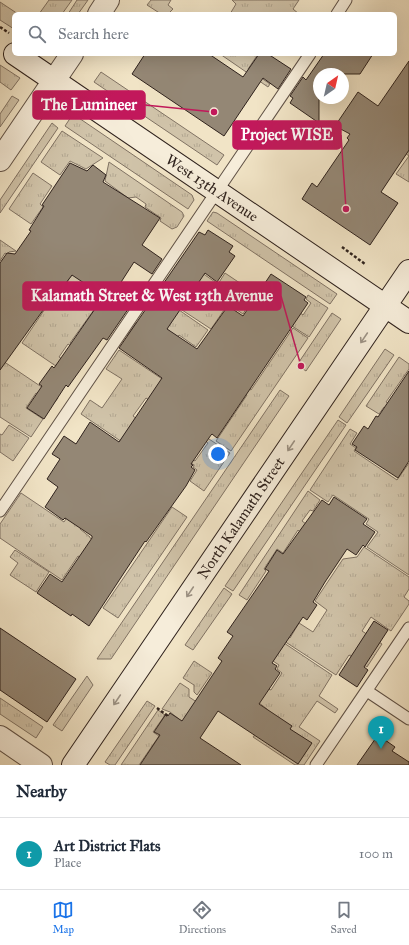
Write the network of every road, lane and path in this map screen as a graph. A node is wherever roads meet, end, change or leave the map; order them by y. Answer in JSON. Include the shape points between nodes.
{"nodes":[{"id":1,"x":108,"y":0,"type":"edge"},
{"id":2,"x":346,"y":0,"type":"edge"},
{"id":3,"x":100,"y":12,"type":"edge"},
{"id":4,"x":338,"y":12,"type":"edge"},
{"id":5,"x":0,"y":27,"type":"edge"},
{"id":6,"x":12,"y":35,"type":"edge"},
{"id":7,"x":0,"y":44,"type":"edge"},
{"id":8,"x":12,"y":53,"type":"edge"},
{"id":9,"x":17,"y":56,"type":"edge"},
{"id":10,"x":71,"y":56,"type":"edge"},
{"id":11,"x":309,"y":56,"type":"edge"},
{"id":12,"x":54,"y":81,"type":"junction"},
{"id":13,"x":0,"y":160,"type":"edge"},
{"id":14,"x":216,"y":191,"type":"junction"},
{"id":15,"x":409,"y":271,"type":"edge"},
{"id":16,"x":386,"y":306,"type":"junction"},
{"id":17,"x":409,"y":322,"type":"edge"},
{"id":18,"x":0,"y":511,"type":"edge"},
{"id":19,"x":409,"y":628,"type":"edge"},
{"id":20,"x":366,"y":691,"type":"junction"},
{"id":21,"x":157,"y":708,"type":"dead end"},
{"id":22,"x":168,"y":716,"type":"dead end"},
{"id":23,"x":409,"y":719,"type":"edge"},
{"id":24,"x":0,"y":737,"type":"edge"},
{"id":25,"x":41,"y":765,"type":"edge"},
{"id":26,"x":73,"y":765,"type":"edge"},
{"id":27,"x":316,"y":765,"type":"edge"}],
"edges":[{"from":1,"to":3,"type":"street"},
{"from":2,"to":4,"type":"lane"},
{"from":5,"to":6,"type":"path"},
{"from":7,"to":8,"type":"street","name":"West 13th Avenue"},
{"from":9,"to":12,"type":"street","name":"West 13th Avenue"},
{"from":10,"to":12,"type":"street"},
{"from":11,"to":14,"type":"lane"},
{"from":12,"to":13,"type":"street"},
{"from":12,"to":14,"type":"street","name":"West 13th Avenue"},
{"from":14,"to":16,"type":"street","name":"West 13th Avenue"},
{"from":14,"to":18,"type":"lane"},
{"from":15,"to":16,"type":"street","name":"North Kalamath Street"},
{"from":16,"to":17,"type":"street","name":"West 13th Avenue"},
{"from":16,"to":26,"type":"street","name":"North Kalamath Street","one_way":true},
{"from":19,"to":20,"type":"lane"},
{"from":20,"to":23,"type":"lane"},
{"from":20,"to":27,"type":"lane"},
{"from":21,"to":22,"type":"path"},
{"from":24,"to":25,"type":"street"}]}
